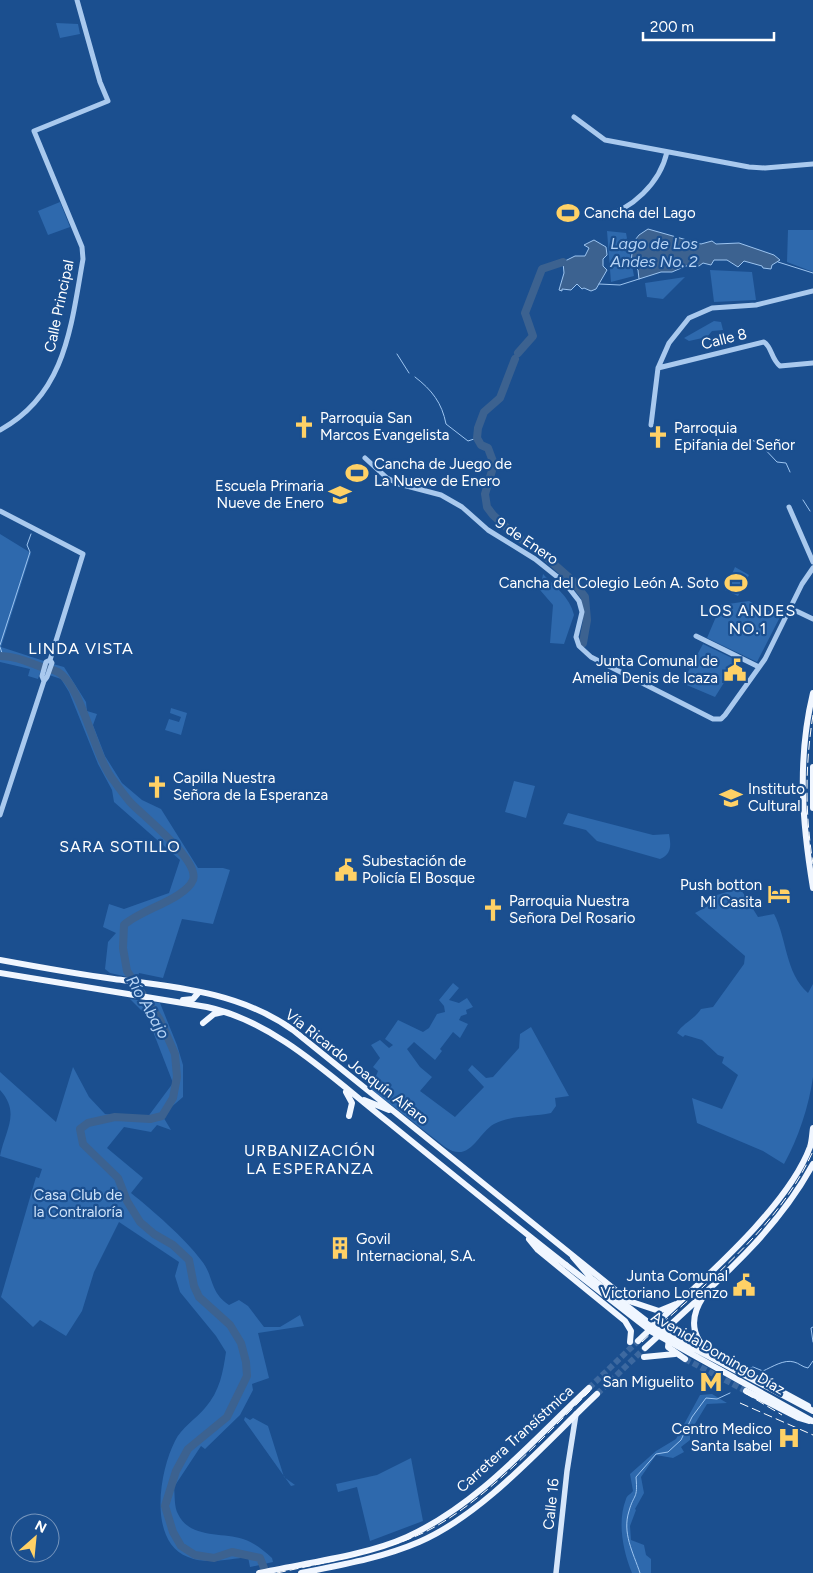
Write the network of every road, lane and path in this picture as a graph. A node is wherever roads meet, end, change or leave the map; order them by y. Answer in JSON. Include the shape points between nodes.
{"nodes":[{"id":1,"x":77,"y":0,"type":"edge"},
{"id":2,"x":574,"y":117,"type":"dead end"},
{"id":3,"x":667,"y":152,"type":"junction"},
{"id":4,"x":813,"y":164,"type":"edge"},
{"id":5,"x":601,"y":217,"type":"dead end"},
{"id":6,"x":813,"y":291,"type":"edge"},
{"id":7,"x":813,"y":363,"type":"edge"},
{"id":8,"x":658,"y":368,"type":"junction"},
{"id":9,"x":652,"y":425,"type":"dead end"},
{"id":10,"x":0,"y":430,"type":"edge"},
{"id":11,"x":365,"y":458,"type":"dead end"},
{"id":12,"x":789,"y":507,"type":"dead end"},
{"id":13,"x":0,"y":511,"type":"edge"},
{"id":14,"x":813,"y":562,"type":"edge"},
{"id":15,"x":813,"y":568,"type":"edge"},
{"id":16,"x":790,"y":608,"type":"junction"},
{"id":17,"x":813,"y":619,"type":"edge"},
{"id":18,"x":696,"y":636,"type":"dead end"},
{"id":19,"x":759,"y":667,"type":"junction"},
{"id":20,"x":813,"y":693,"type":"edge"},
{"id":21,"x":813,"y":767,"type":"edge"},
{"id":22,"x":813,"y":808,"type":"edge"},
{"id":23,"x":0,"y":816,"type":"edge"},
{"id":24,"x":813,"y":888,"type":"edge"},
{"id":25,"x":0,"y":960,"type":"edge"},
{"id":26,"x":0,"y":973,"type":"edge"},
{"id":27,"x":199,"y":992,"type":"junction"},
{"id":28,"x":210,"y":994,"type":"junction"},
{"id":29,"x":166,"y":1000,"type":"junction"},
{"id":30,"x":207,"y":1007,"type":"junction"},
{"id":31,"x":225,"y":1011,"type":"junction"},
{"id":32,"x":203,"y":1023,"type":"dead end"},
{"id":33,"x":337,"y":1082,"type":"junction"},
{"id":34,"x":361,"y":1101,"type":"junction"},
{"id":35,"x":390,"y":1110,"type":"junction"},
{"id":36,"x":349,"y":1116,"type":"dead end"},
{"id":37,"x":813,"y":1128,"type":"edge"},
{"id":38,"x":813,"y":1138,"type":"edge"},
{"id":39,"x":811,"y":1146,"type":"junction"},
{"id":40,"x":813,"y":1164,"type":"edge"},
{"id":41,"x":524,"y":1232,"type":"junction"},
{"id":42,"x":573,"y":1257,"type":"junction"},
{"id":43,"x":566,"y":1265,"type":"joint"},
{"id":44,"x":709,"y":1288,"type":"junction"},
{"id":45,"x":629,"y":1301,"type":"junction"},
{"id":46,"x":676,"y":1304,"type":"junction"},
{"id":47,"x":622,"y":1318,"type":"junction"},
{"id":48,"x":638,"y":1341,"type":"tunnel mouth"},
{"id":49,"x":630,"y":1342,"type":"dead end"},
{"id":50,"x":645,"y":1348,"type":"tunnel mouth"},
{"id":51,"x":678,"y":1354,"type":"junction"},
{"id":52,"x":714,"y":1356,"type":"junction"},
{"id":53,"x":644,"y":1357,"type":"tunnel mouth"},
{"id":54,"x":685,"y":1359,"type":"tunnel mouth"},
{"id":55,"x":589,"y":1388,"type":"tunnel mouth"},
{"id":56,"x":746,"y":1391,"type":"tunnel mouth"},
{"id":57,"x":596,"y":1394,"type":"tunnel mouth"},
{"id":58,"x":813,"y":1410,"type":"edge"},
{"id":59,"x":576,"y":1414,"type":"junction"},
{"id":60,"x":812,"y":1421,"type":"edge"},
{"id":61,"x":560,"y":1429,"type":"junction"},
{"id":62,"x":572,"y":1438,"type":"junction"},
{"id":63,"x":259,"y":1573,"type":"edge"},
{"id":64,"x":301,"y":1573,"type":"edge"},
{"id":65,"x":556,"y":1573,"type":"edge"}],
"edges":[{"from":1,"to":10,"type":"street","name":"Calle Principal","via":[[108,101],[34,131],[82,247],[83,259],[61,362],[54,379],[22,416]]},
{"from":2,"to":3,"type":"street","via":[[604,140]]},
{"from":3,"to":4,"type":"street","via":[[749,167]]},
{"from":3,"to":5,"type":"street","via":[[659,172],[646,190],[628,206]]},
{"from":6,"to":8,"type":"street","via":[[756,304],[704,310],[689,318],[667,347]]},
{"from":7,"to":8,"type":"street","name":"Calle 8","via":[[783,367],[775,362],[764,342]]},
{"from":8,"to":9,"type":"street"},
{"from":11,"to":19,"type":"street","name":"9 de Enero","via":[[387,478],[442,494],[565,583],[579,601],[582,612],[576,638],[579,646],[591,657],[718,720]]},
{"from":12,"to":14,"type":"street"},
{"from":13,"to":23,"type":"street","via":[[83,554]]},
{"from":15,"to":16,"type":"street"},
{"from":16,"to":17,"type":"street"},
{"from":16,"to":19,"type":"street"},
{"from":18,"to":19,"type":"street"},
{"from":20,"to":24,"type":"main road","via":[[806,729],[802,788]]},
{"from":21,"to":22,"type":"main road"},
{"from":25,"to":27,"type":"main road","name":"Vía Ricardo Joaquín Alfaro"},
{"from":26,"to":29,"type":"main road","name":"Vía Ricardo Joaquín Alfaro"},
{"from":27,"to":28,"type":"main road","name":"Vía Ricardo Joaquín Alfaro"},
{"from":27,"to":29,"type":"main road","via":[[193,999]]},
{"from":28,"to":30,"type":"main road"},
{"from":28,"to":35,"type":"main road","name":"Vía Ricardo Joaquín Alfaro","via":[[245,1004],[285,1024]]},
{"from":29,"to":30,"type":"main road","name":"Vía Ricardo Joaquín Alfaro"},
{"from":30,"to":31,"type":"main road","name":"Vía Ricardo Joaquín Alfaro"},
{"from":31,"to":32,"type":"main road","via":[[214,1014]]},
{"from":31,"to":33,"type":"main road","name":"Vía Ricardo Joaquín Alfaro","via":[[271,1032]]},
{"from":33,"to":34,"type":"main road","name":"Vía Ricardo Joaquín Alfaro"},
{"from":33,"to":36,"type":"main road","via":[[352,1100]]},
{"from":34,"to":35,"type":"main road"},
{"from":34,"to":41,"type":"main road","name":"Vía Ricardo Joaquín Alfaro"},
{"from":35,"to":42,"type":"main road","name":"Vía Ricardo Joaquín Alfaro"},
{"from":37,"to":39,"type":"main road"},
{"from":38,"to":39,"type":"main road"},
{"from":39,"to":46,"type":"main road","via":[[797,1172],[765,1216]]},
{"from":40,"to":44,"type":"main road","via":[[785,1208]]},
{"from":41,"to":43,"type":"main road","name":"Vía Ricardo Joaquín Alfaro"},
{"from":41,"to":47,"type":"main road","via":[[538,1250]]},
{"from":42,"to":45,"type":"main road"},
{"from":42,"to":58,"type":"main road","name":"Avenida Domingo Díaz","bridge":true,"via":[[591,1278],[657,1329]]},
{"from":43,"to":60,"type":"main road","name":"Avenida Domingo Díaz","bridge":true,"via":[[652,1332]]},
{"from":44,"to":50,"type":"main road"},
{"from":44,"to":52,"type":"main road","via":[[695,1310],[693,1324],[698,1342]]},
{"from":45,"to":46,"type":"main road","via":[[659,1311]]},
{"from":45,"to":47,"type":"main road","via":[[634,1312],[629,1318]]},
{"from":46,"to":48,"type":"main road"},
{"from":47,"to":49,"type":"main road","via":[[630,1327]]},
{"from":51,"to":52,"type":"main road","via":[[667,1346],[673,1336]]},
{"from":51,"to":53,"type":"main road"},
{"from":51,"to":54,"type":"main road"},
{"from":52,"to":58,"type":"main road","via":[[800,1400]]},
{"from":55,"to":63,"type":"main road","name":"Carretera Transístmica","via":[[484,1488],[442,1518],[406,1538],[359,1552]]},
{"from":56,"to":60,"type":"main road","via":[[799,1418]]},
{"from":57,"to":59,"type":"main road","name":"Carretera Transístmica"},
{"from":59,"to":61,"type":"main road","name":"Carretera Transístmica"},
{"from":59,"to":62,"type":"main road","name":"Calle 16"},
{"from":61,"to":62,"type":"main road","via":[[567,1430]]},
{"from":61,"to":64,"type":"main road","name":"Carretera Transístmica","via":[[494,1492],[439,1533],[412,1546],[375,1557]]},
{"from":62,"to":65,"type":"main road","name":"Calle 16"}]}
